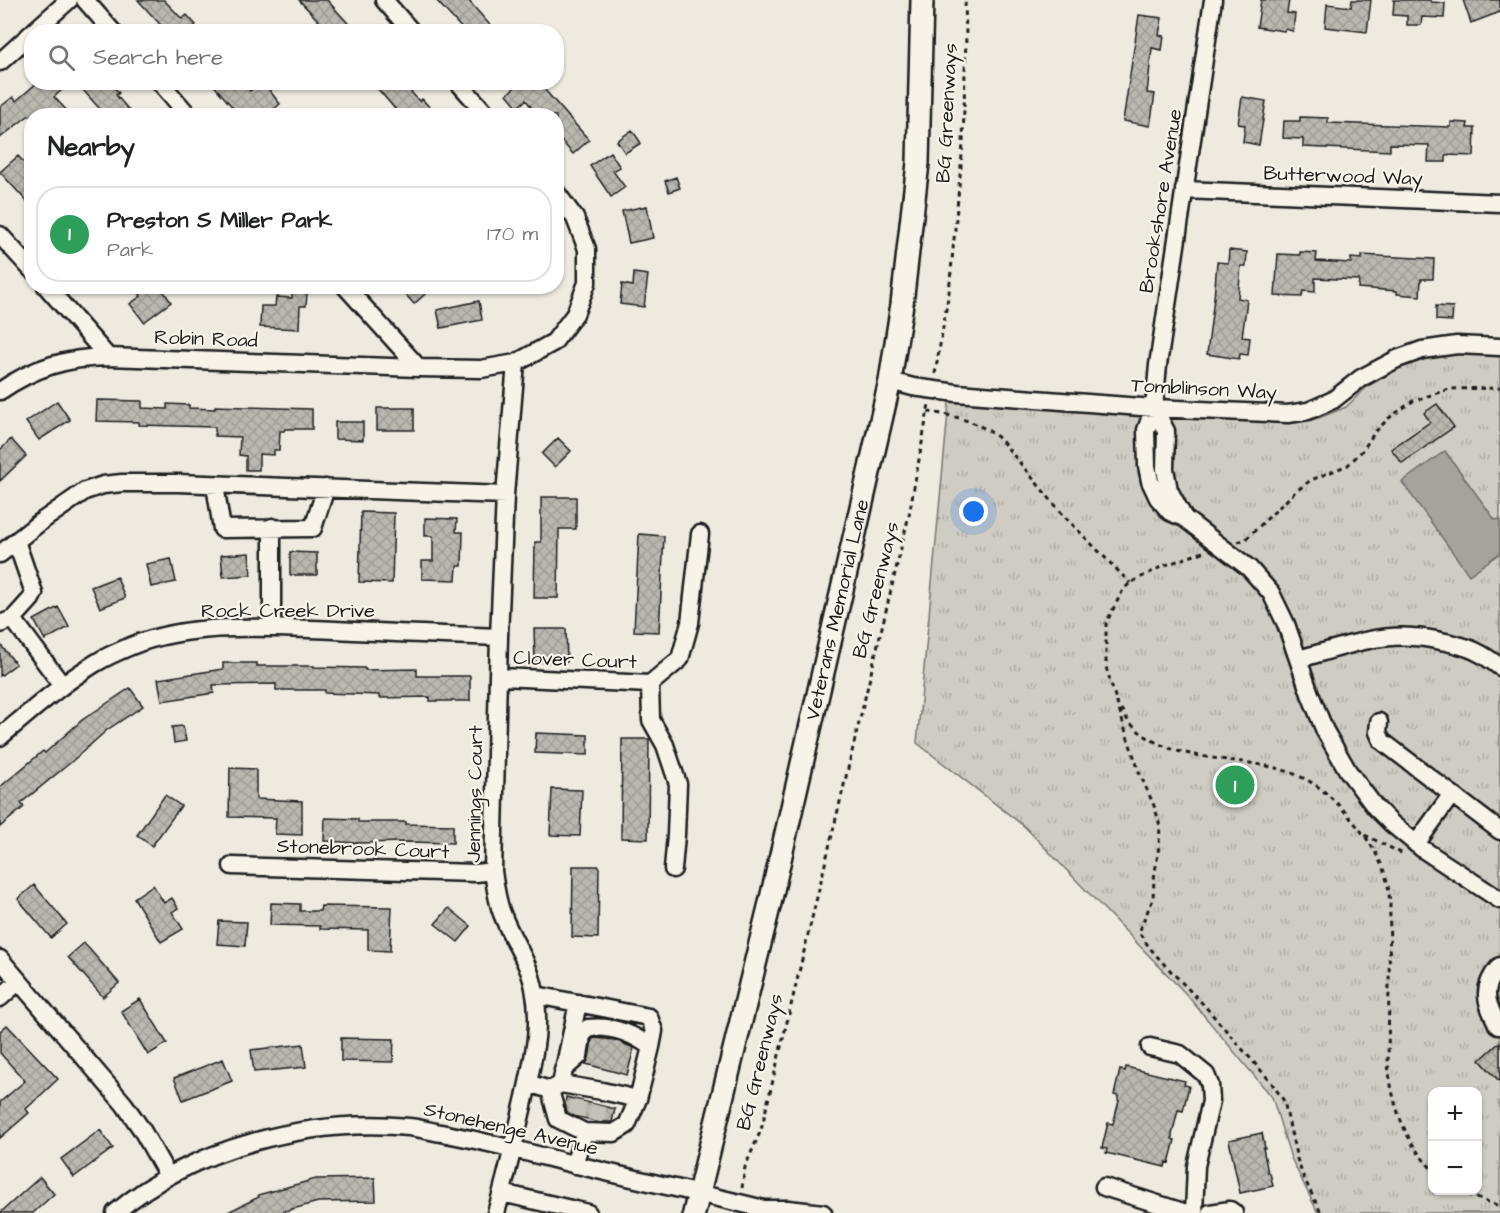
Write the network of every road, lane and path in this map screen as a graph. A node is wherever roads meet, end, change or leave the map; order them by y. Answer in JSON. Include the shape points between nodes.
{"nodes":[{"id":1,"x":69,"y":0,"type":"edge"},
{"id":2,"x":85,"y":0,"type":"edge"},
{"id":3,"x":384,"y":0,"type":"edge"},
{"id":4,"x":922,"y":0,"type":"edge"},
{"id":5,"x":965,"y":0,"type":"edge"},
{"id":6,"x":1213,"y":0,"type":"edge"},
{"id":7,"x":41,"y":24,"type":"edge"},
{"id":8,"x":106,"y":24,"type":"edge"},
{"id":9,"x":405,"y":24,"type":"edge"},
{"id":10,"x":24,"y":40,"type":"edge"},
{"id":11,"x":0,"y":62,"type":"edge"},
{"id":12,"x":166,"y":90,"type":"edge"},
{"id":13,"x":465,"y":90,"type":"edge"},
{"id":14,"x":182,"y":108,"type":"edge"},
{"id":15,"x":481,"y":108,"type":"edge"},
{"id":16,"x":1184,"y":190,"type":"junction"},
{"id":17,"x":564,"y":203,"type":"edge"},
{"id":18,"x":1500,"y":203,"type":"edge"},
{"id":19,"x":0,"y":235,"type":"edge"},
{"id":20,"x":24,"y":261,"type":"edge"},
{"id":21,"x":53,"y":294,"type":"edge"},
{"id":22,"x":352,"y":294,"type":"edge"},
{"id":23,"x":1500,"y":347,"type":"edge"},
{"id":24,"x":108,"y":357,"type":"junction"},
{"id":25,"x":516,"y":363,"type":"junction"},
{"id":26,"x":419,"y":368,"type":"junction"},
{"id":27,"x":890,"y":381,"type":"junction"},
{"id":28,"x":1500,"y":388,"type":"edge"},
{"id":29,"x":932,"y":390,"type":"junction"},
{"id":30,"x":0,"y":392,"type":"edge"},
{"id":31,"x":1154,"y":408,"type":"junction"},
{"id":32,"x":928,"y":412,"type":"junction"},
{"id":33,"x":215,"y":484,"type":"junction"},
{"id":34,"x":326,"y":489,"type":"junction"},
{"id":35,"x":505,"y":495,"type":"junction"},
{"id":36,"x":272,"y":527,"type":"junction"},
{"id":37,"x":700,"y":534,"type":"dead end"},
{"id":38,"x":16,"y":541,"type":"junction"},
{"id":39,"x":1222,"y":547,"type":"junction"},
{"id":40,"x":0,"y":554,"type":"edge"},
{"id":41,"x":1130,"y":583,"type":"junction"},
{"id":42,"x":7,"y":621,"type":"edge"},
{"id":43,"x":272,"y":628,"type":"junction"},
{"id":44,"x":499,"y":638,"type":"junction"},
{"id":45,"x":1500,"y":647,"type":"edge"},
{"id":46,"x":1484,"y":654,"type":"junction"},
{"id":47,"x":1299,"y":658,"type":"junction"},
{"id":48,"x":1500,"y":667,"type":"edge"},
{"id":49,"x":499,"y":677,"type":"junction"},
{"id":50,"x":650,"y":684,"type":"junction"},
{"id":51,"x":62,"y":686,"type":"junction"},
{"id":52,"x":1119,"y":706,"type":"junction"},
{"id":53,"x":1379,"y":722,"type":"dead end"},
{"id":54,"x":0,"y":737,"type":"edge"},
{"id":55,"x":1452,"y":794,"type":"junction"},
{"id":56,"x":1500,"y":831,"type":"edge"},
{"id":57,"x":1364,"y":835,"type":"junction"},
{"id":58,"x":1412,"y":850,"type":"junction"},
{"id":59,"x":232,"y":866,"type":"dead end"},
{"id":60,"x":673,"y":869,"type":"dead end"},
{"id":61,"x":494,"y":871,"type":"junction"},
{"id":62,"x":1500,"y":900,"type":"edge"},
{"id":63,"x":0,"y":959,"type":"edge"},
{"id":64,"x":1500,"y":966,"type":"edge"},
{"id":65,"x":18,"y":981,"type":"junction"},
{"id":66,"x":536,"y":995,"type":"junction"},
{"id":67,"x":0,"y":998,"type":"edge"},
{"id":68,"x":578,"y":1003,"type":"junction"},
{"id":69,"x":1498,"y":1026,"type":"dead end"},
{"id":70,"x":651,"y":1047,"type":"junction"},
{"id":71,"x":1150,"y":1047,"type":"dead end"},
{"id":72,"x":558,"y":1081,"type":"junction"},
{"id":73,"x":528,"y":1083,"type":"junction"},
{"id":74,"x":638,"y":1099,"type":"junction"},
{"id":75,"x":587,"y":1113,"type":"junction"},
{"id":76,"x":513,"y":1149,"type":"junction"},
{"id":77,"x":574,"y":1164,"type":"junction"},
{"id":78,"x":1428,"y":1164,"type":"edge"},
{"id":79,"x":744,"y":1175,"type":"dead end"},
{"id":80,"x":168,"y":1176,"type":"junction"},
{"id":81,"x":1104,"y":1187,"type":"dead end"},
{"id":82,"x":502,"y":1193,"type":"junction"},
{"id":83,"x":1469,"y":1195,"type":"edge"},
{"id":84,"x":696,"y":1203,"type":"edge"},
{"id":85,"x":527,"y":1206,"type":"edge"},
{"id":86,"x":1500,"y":1206,"type":"edge"},
{"id":87,"x":772,"y":1211,"type":"edge"},
{"id":88,"x":115,"y":1213,"type":"edge"},
{"id":89,"x":496,"y":1213,"type":"edge"},
{"id":90,"x":588,"y":1213,"type":"edge"},
{"id":91,"x":823,"y":1213,"type":"edge"},
{"id":92,"x":1186,"y":1213,"type":"edge"},
{"id":93,"x":1194,"y":1213,"type":"edge"},
{"id":94,"x":1210,"y":1213,"type":"edge"},
{"id":95,"x":1234,"y":1213,"type":"edge"},
{"id":96,"x":1321,"y":1213,"type":"edge"}],
"edges":[{"from":1,"to":7,"type":"street"},
{"from":2,"to":8,"type":"street"},
{"from":3,"to":9,"type":"street"},
{"from":4,"to":27,"type":"main road","name":"Veterans Memorial Lane","via":[[918,163]]},
{"from":5,"to":29,"type":"path","name":"BG Greenways","via":[[963,144],[949,292]]},
{"from":6,"to":16,"type":"street","name":"Brookshore Avenue"},
{"from":10,"to":11,"type":"street"},
{"from":12,"to":14,"type":"street"},
{"from":13,"to":15,"type":"street"},
{"from":16,"to":18,"type":"street","name":"Butterwood Way"},
{"from":16,"to":31,"type":"street","name":"Brookshore Avenue"},
{"from":17,"to":25,"type":"street","name":"Robin Road","via":[[575,218],[587,249],[587,283],[575,314],[554,342]]},
{"from":19,"to":20,"type":"street"},
{"from":21,"to":24,"type":"street"},
{"from":22,"to":26,"type":"street"},
{"from":23,"to":31,"type":"street","name":"Tomblinson Way","via":[[1457,345],[1422,350],[1360,378],[1333,400],[1308,411],[1288,414]]},
{"from":24,"to":26,"type":"street","name":"Robin Road"},
{"from":24,"to":30,"type":"street","name":"Robin Road","via":[[55,363]]},
{"from":25,"to":26,"type":"street","name":"Robin Road","via":[[481,369]]},
{"from":25,"to":35,"type":"street","name":"Jennings Court"},
{"from":27,"to":29,"type":"street","name":"Tomblinson Way"},
{"from":27,"to":84,"type":"main road","name":"Veterans Memorial Lane","via":[[770,903]]},
{"from":28,"to":39,"type":"path","via":[[1449,389],[1413,401],[1389,418],[1348,465],[1311,480],[1246,539]]},
{"from":29,"to":31,"type":"street","name":"Tomblinson Way"},
{"from":29,"to":32,"type":"path","name":"BG Greenways"},
{"from":31,"to":39,"type":"street","via":[[1166,431],[1169,490],[1184,518]]},
{"from":32,"to":41,"type":"path","via":[[992,432],[1065,517]]},
{"from":32,"to":79,"type":"path","name":"BG Greenways","via":[[909,515],[761,1130]]},
{"from":33,"to":34,"type":"street"},
{"from":33,"to":36,"type":"street","via":[[222,529]]},
{"from":33,"to":38,"type":"street","via":[[103,485],[85,491]]},
{"from":34,"to":35,"type":"street"},
{"from":34,"to":36,"type":"street","via":[[313,528]]},
{"from":35,"to":44,"type":"street","name":"Jennings Court"},
{"from":36,"to":43,"type":"street"},
{"from":37,"to":50,"type":"street","via":[[690,623],[680,659]]},
{"from":38,"to":40,"type":"street"},
{"from":38,"to":42,"type":"street","via":[[34,593]]},
{"from":39,"to":41,"type":"path","via":[[1163,566]]},
{"from":39,"to":47,"type":"street","via":[[1249,568],[1271,594]]},
{"from":41,"to":52,"type":"path","via":[[1106,623],[1106,667]]},
{"from":42,"to":51,"type":"street"},
{"from":43,"to":44,"type":"street","name":"Rock Creek Drive"},
{"from":43,"to":51,"type":"street","name":"Rock Creek Drive","via":[[192,631],[152,639],[96,663]]},
{"from":44,"to":49,"type":"street","name":"Jennings Court"},
{"from":45,"to":46,"type":"street"},
{"from":46,"to":47,"type":"street","via":[[1464,646],[1390,637]]},
{"from":46,"to":48,"type":"street"},
{"from":47,"to":58,"type":"street","via":[[1335,751]]},
{"from":49,"to":50,"type":"street","name":"Clover Court"},
{"from":49,"to":61,"type":"street","name":"Jennings Court"},
{"from":50,"to":60,"type":"street","via":[[651,720],[665,745],[678,784]]},
{"from":51,"to":54,"type":"street","name":"Rock Creek Drive"},
{"from":52,"to":57,"type":"path","via":[[1131,724],[1165,747],[1260,763],[1301,776],[1344,810]]},
{"from":52,"to":96,"type":"path","via":[[1160,826],[1153,899],[1140,934],[1284,1101],[1297,1159]]},
{"from":53,"to":55,"type":"street","via":[[1382,741]]},
{"from":55,"to":56,"type":"street"},
{"from":55,"to":58,"type":"street"},
{"from":57,"to":58,"type":"path","via":[[1400,854]]},
{"from":57,"to":78,"type":"path","via":[[1381,863],[1390,905],[1390,1086],[1405,1131]]},
{"from":58,"to":62,"type":"street"},
{"from":59,"to":61,"type":"street","name":"Stonebrook Court"},
{"from":61,"to":66,"type":"street","name":"Jennings Court","via":[[503,916],[527,965]]},
{"from":63,"to":65,"type":"street"},
{"from":64,"to":69,"type":"street","via":[[1486,991],[1487,1005]]},
{"from":65,"to":67,"type":"street"},
{"from":65,"to":80,"type":"street","via":[[124,1104]]},
{"from":66,"to":68,"type":"street"},
{"from":66,"to":73,"type":"street","name":"Jennings Court","via":[[538,1024]]},
{"from":68,"to":70,"type":"street","via":[[650,1017],[654,1031]]},
{"from":68,"to":72,"type":"street"},
{"from":70,"to":72,"type":"street","via":[[616,1029],[588,1028],[582,1036],[579,1056]]},
{"from":70,"to":74,"type":"street"},
{"from":71,"to":93,"type":"street","via":[[1180,1054],[1206,1075],[1210,1085],[1211,1101],[1196,1166]]},
{"from":72,"to":73,"type":"street"},
{"from":72,"to":75,"type":"street"},
{"from":72,"to":75,"type":"street","via":[[558,1119]]},
{"from":73,"to":76,"type":"street","name":"Jennings Court"},
{"from":74,"to":75,"type":"street"},
{"from":74,"to":75,"type":"street","via":[[627,1125],[614,1133]]},
{"from":75,"to":77,"type":"street"},
{"from":76,"to":77,"type":"street","name":"Stonehenge Avenue"},
{"from":76,"to":80,"type":"street","name":"Stonehenge Avenue","via":[[410,1127],[357,1126],[258,1141],[211,1156]]},
{"from":76,"to":82,"type":"street","name":"Jennings Court"},
{"from":77,"to":84,"type":"street","name":"Stonehenge Avenue"},
{"from":80,"to":88,"type":"street","name":"Stonehenge Avenue"},
{"from":81,"to":92,"type":"street"},
{"from":82,"to":85,"type":"street"},
{"from":82,"to":89,"type":"street","name":"Jennings Court"},
{"from":83,"to":86,"type":"path"},
{"from":84,"to":87,"type":"street","name":"Stonehenge Avenue"},
{"from":85,"to":90,"type":"street"},
{"from":87,"to":91,"type":"street","name":"Stonehenge Avenue"},
{"from":94,"to":95,"type":"street"}]}
